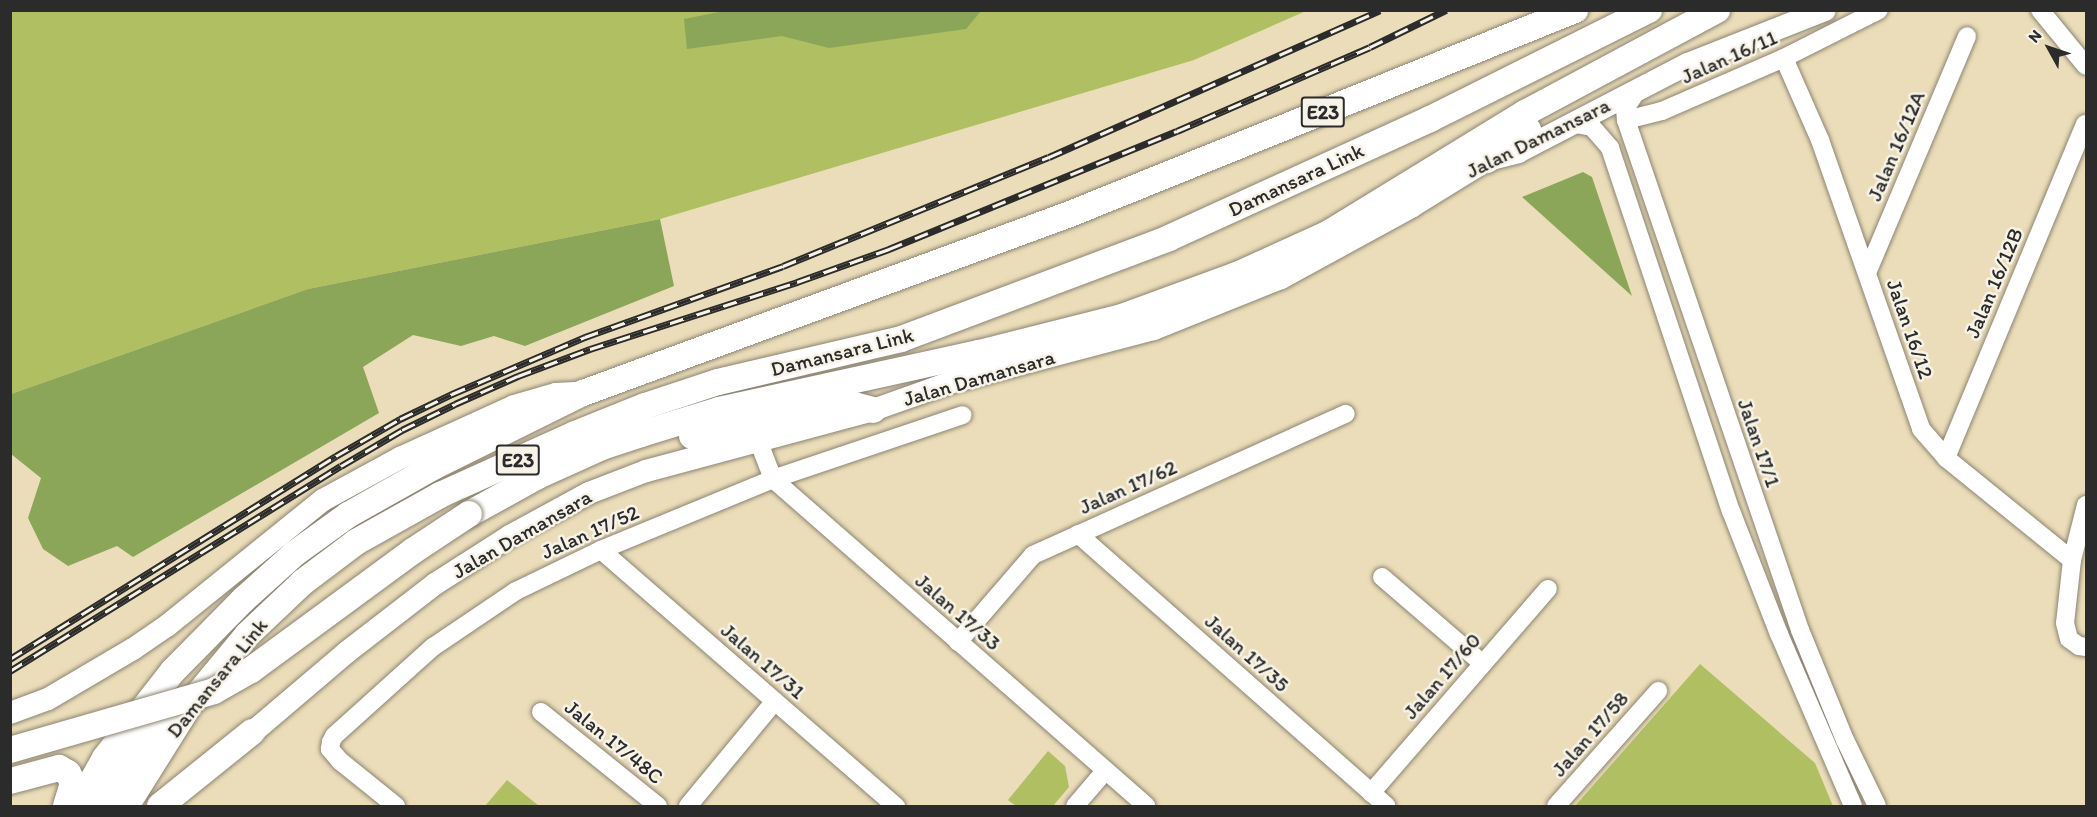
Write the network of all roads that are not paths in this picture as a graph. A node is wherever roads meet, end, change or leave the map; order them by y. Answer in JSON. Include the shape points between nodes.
{"nodes":[{"id":1,"x":1575,"y":10,"type":"edge"},
{"id":2,"x":1649,"y":10,"type":"edge"},
{"id":3,"x":1717,"y":10,"type":"edge"},
{"id":4,"x":1825,"y":10,"type":"edge"},
{"id":5,"x":1879,"y":10,"type":"edge"},
{"id":6,"x":2040,"y":10,"type":"edge"},
{"id":7,"x":1684,"y":29,"type":"junction"},
{"id":8,"x":1967,"y":36,"type":"dead end"},
{"id":9,"x":1785,"y":58,"type":"junction"},
{"id":10,"x":2086,"y":66,"type":"edge"},
{"id":11,"x":1638,"y":89,"type":"junction"},
{"id":12,"x":1662,"y":111,"type":"junction"},
{"id":13,"x":1626,"y":120,"type":"junction"},
{"id":14,"x":1570,"y":123,"type":"junction"},
{"id":15,"x":2085,"y":124,"type":"dead end"},
{"id":16,"x":1610,"y":148,"type":"junction"},
{"id":17,"x":1638,"y":156,"type":"junction"},
{"id":18,"x":1486,"y":160,"type":"junction"},
{"id":19,"x":1867,"y":273,"type":"junction"},
{"id":20,"x":583,"y":393,"type":"junction"},
{"id":21,"x":873,"y":410,"type":"junction"},
{"id":22,"x":1346,"y":414,"type":"dead end"},
{"id":23,"x":963,"y":415,"type":"dead end"},
{"id":24,"x":641,"y":435,"type":"junction"},
{"id":25,"x":758,"y":440,"type":"junction"},
{"id":26,"x":1946,"y":458,"type":"junction"},
{"id":27,"x":773,"y":479,"type":"junction"},
{"id":28,"x":2086,"y":505,"type":"edge"},
{"id":29,"x":1078,"y":534,"type":"junction"},
{"id":30,"x":601,"y":550,"type":"junction"},
{"id":31,"x":2072,"y":560,"type":"junction"},
{"id":32,"x":1382,"y":578,"type":"dead end"},
{"id":33,"x":1548,"y":590,"type":"dead end"},
{"id":34,"x":243,"y":600,"type":"junction"},
{"id":35,"x":958,"y":642,"type":"junction"},
{"id":36,"x":2086,"y":647,"type":"edge"},
{"id":37,"x":1483,"y":664,"type":"junction"},
{"id":38,"x":1658,"y":691,"type":"dead end"},
{"id":39,"x":775,"y":701,"type":"junction"},
{"id":40,"x":541,"y":712,"type":"dead end"},
{"id":41,"x":10,"y":713,"type":"edge"},
{"id":42,"x":252,"y":732,"type":"junction"},
{"id":43,"x":10,"y":750,"type":"edge"},
{"id":44,"x":1105,"y":771,"type":"junction"},
{"id":45,"x":10,"y":781,"type":"edge"},
{"id":46,"x":1371,"y":793,"type":"junction"},
{"id":47,"x":888,"y":804,"type":"edge"},
{"id":48,"x":66,"y":807,"type":"edge"},
{"id":49,"x":78,"y":807,"type":"edge"},
{"id":50,"x":101,"y":807,"type":"edge"},
{"id":51,"x":126,"y":807,"type":"edge"},
{"id":52,"x":160,"y":807,"type":"edge"},
{"id":53,"x":178,"y":807,"type":"edge"},
{"id":54,"x":396,"y":807,"type":"edge"},
{"id":55,"x":658,"y":807,"type":"edge"},
{"id":56,"x":688,"y":807,"type":"edge"},
{"id":57,"x":1075,"y":807,"type":"edge"},
{"id":58,"x":1146,"y":807,"type":"edge"},
{"id":59,"x":1386,"y":807,"type":"edge"},
{"id":60,"x":1556,"y":807,"type":"edge"},
{"id":61,"x":1853,"y":807,"type":"edge"},
{"id":62,"x":1877,"y":807,"type":"edge"}],
"edges":[{"from":1,"to":20,"type":"highway","name":"Damansara Link","number":"E23","via":[[1070,214]]},
{"from":2,"to":51,"type":"highway","name":"Damansara Link","number":"E23","via":[[1430,119],[1169,238],[902,339],[718,382],[645,406],[440,495],[356,542],[303,582],[247,635],[190,704]]},
{"from":3,"to":7,"type":"highway"},
{"from":4,"to":11,"type":"main road","name":"Jalan Damansara","via":[[1688,64]]},
{"from":5,"to":9,"type":"street","name":"Jalan 16/11"},
{"from":6,"to":10,"type":"street"},
{"from":7,"to":18,"type":"highway","via":[[1652,60],[1514,138]]},
{"from":7,"to":24,"type":"highway","via":[[1525,113],[1329,233],[1237,275],[1122,317],[720,410]]},
{"from":8,"to":19,"type":"street","name":"Jalan 16/12A"},
{"from":9,"to":12,"type":"street","name":"Jalan 16/11"},
{"from":9,"to":19,"type":"street","name":"Jalan 16/12","via":[[1820,140]]},
{"from":11,"to":13,"type":"street","via":[[1625,109]]},
{"from":11,"to":14,"type":"main road","name":"Jalan Damansara"},
{"from":12,"to":13,"type":"street","name":"Jalan 16/11"},
{"from":12,"to":17,"type":"street","via":[[1644,126],[1638,139]]},
{"from":13,"to":16,"type":"street","via":[[1614,134]]},
{"from":13,"to":17,"type":"street","name":"Jalan 17/1"},
{"from":14,"to":16,"type":"street","via":[[1592,127]]},
{"from":14,"to":18,"type":"main road","name":"Jalan Damansara","via":[[1518,152]]},
{"from":15,"to":26,"type":"street","name":"Jalan 16/12B"},
{"from":16,"to":61,"type":"street","via":[[1731,511]]},
{"from":17,"to":62,"type":"street","name":"Jalan 17/1","via":[[1800,630]]},
{"from":18,"to":21,"type":"main road","name":"Jalan Damansara","via":[[1411,207],[1281,278],[1154,329],[951,382]]},
{"from":19,"to":26,"type":"street","name":"Jalan 16/12","via":[[1921,429]]},
{"from":20,"to":34,"type":"highway","name":"Damansara Link","number":"E23","via":[[348,514],[294,554]]},
{"from":20,"to":41,"type":"main road","via":[[556,394],[514,406],[400,458],[323,500],[133,649],[48,699]]},
{"from":21,"to":24,"type":"highway","via":[[847,403],[666,442]]},
{"from":21,"to":25,"type":"main road","name":"Jalan Damansara"},
{"from":22,"to":29,"type":"street","name":"Jalan 17/62"},
{"from":23,"to":27,"type":"street","name":"Jalan 17/52"},
{"from":24,"to":43,"type":"highway","bridge":true,"via":[[602,447],[538,476],[469,514],[413,550],[251,670],[214,691]]},
{"from":25,"to":27,"type":"street","name":"Jalan 17/33"},
{"from":25,"to":42,"type":"main road","name":"Jalan Damansara","via":[[646,471],[589,493],[510,536],[435,584]]},
{"from":26,"to":31,"type":"street","name":"Jalan 16/12"},
{"from":27,"to":30,"type":"street","name":"Jalan 17/52"},
{"from":27,"to":35,"type":"street","name":"Jalan 17/33"},
{"from":28,"to":31,"type":"street"},
{"from":29,"to":35,"type":"street","name":"Jalan 17/62","via":[[1033,555]]},
{"from":29,"to":46,"type":"street","name":"Jalan 17/35"},
{"from":30,"to":39,"type":"street","name":"Jalan 17/31"},
{"from":30,"to":54,"type":"street","name":"Jalan 17/52","via":[[516,591],[433,647],[334,736],[330,749],[340,761]]},
{"from":31,"to":36,"type":"street","via":[[2065,623],[2069,639]]},
{"from":32,"to":37,"type":"street"},
{"from":33,"to":37,"type":"street","name":"Jalan 17/60"},
{"from":34,"to":49,"type":"highway","name":"Damansara Link","number":"E23","via":[[173,671],[105,758]]},
{"from":34,"to":50,"type":"highway","via":[[190,670]]},
{"from":35,"to":44,"type":"street","name":"Jalan 17/33"},
{"from":37,"to":46,"type":"street","name":"Jalan 17/60"},
{"from":38,"to":60,"type":"street","name":"Jalan 17/58"},
{"from":39,"to":47,"type":"street","name":"Jalan 17/31"},
{"from":39,"to":56,"type":"street"},
{"from":40,"to":55,"type":"street","name":"Jalan 17/48C"},
{"from":42,"to":52,"type":"highway"},
{"from":42,"to":53,"type":"main road","name":"Jalan Damansara"},
{"from":44,"to":57,"type":"street"},
{"from":44,"to":58,"type":"street","name":"Jalan 17/33"},
{"from":45,"to":48,"type":"highway","via":[[59,768],[74,783]]},
{"from":46,"to":59,"type":"street","name":"Jalan 17/35"}]}
